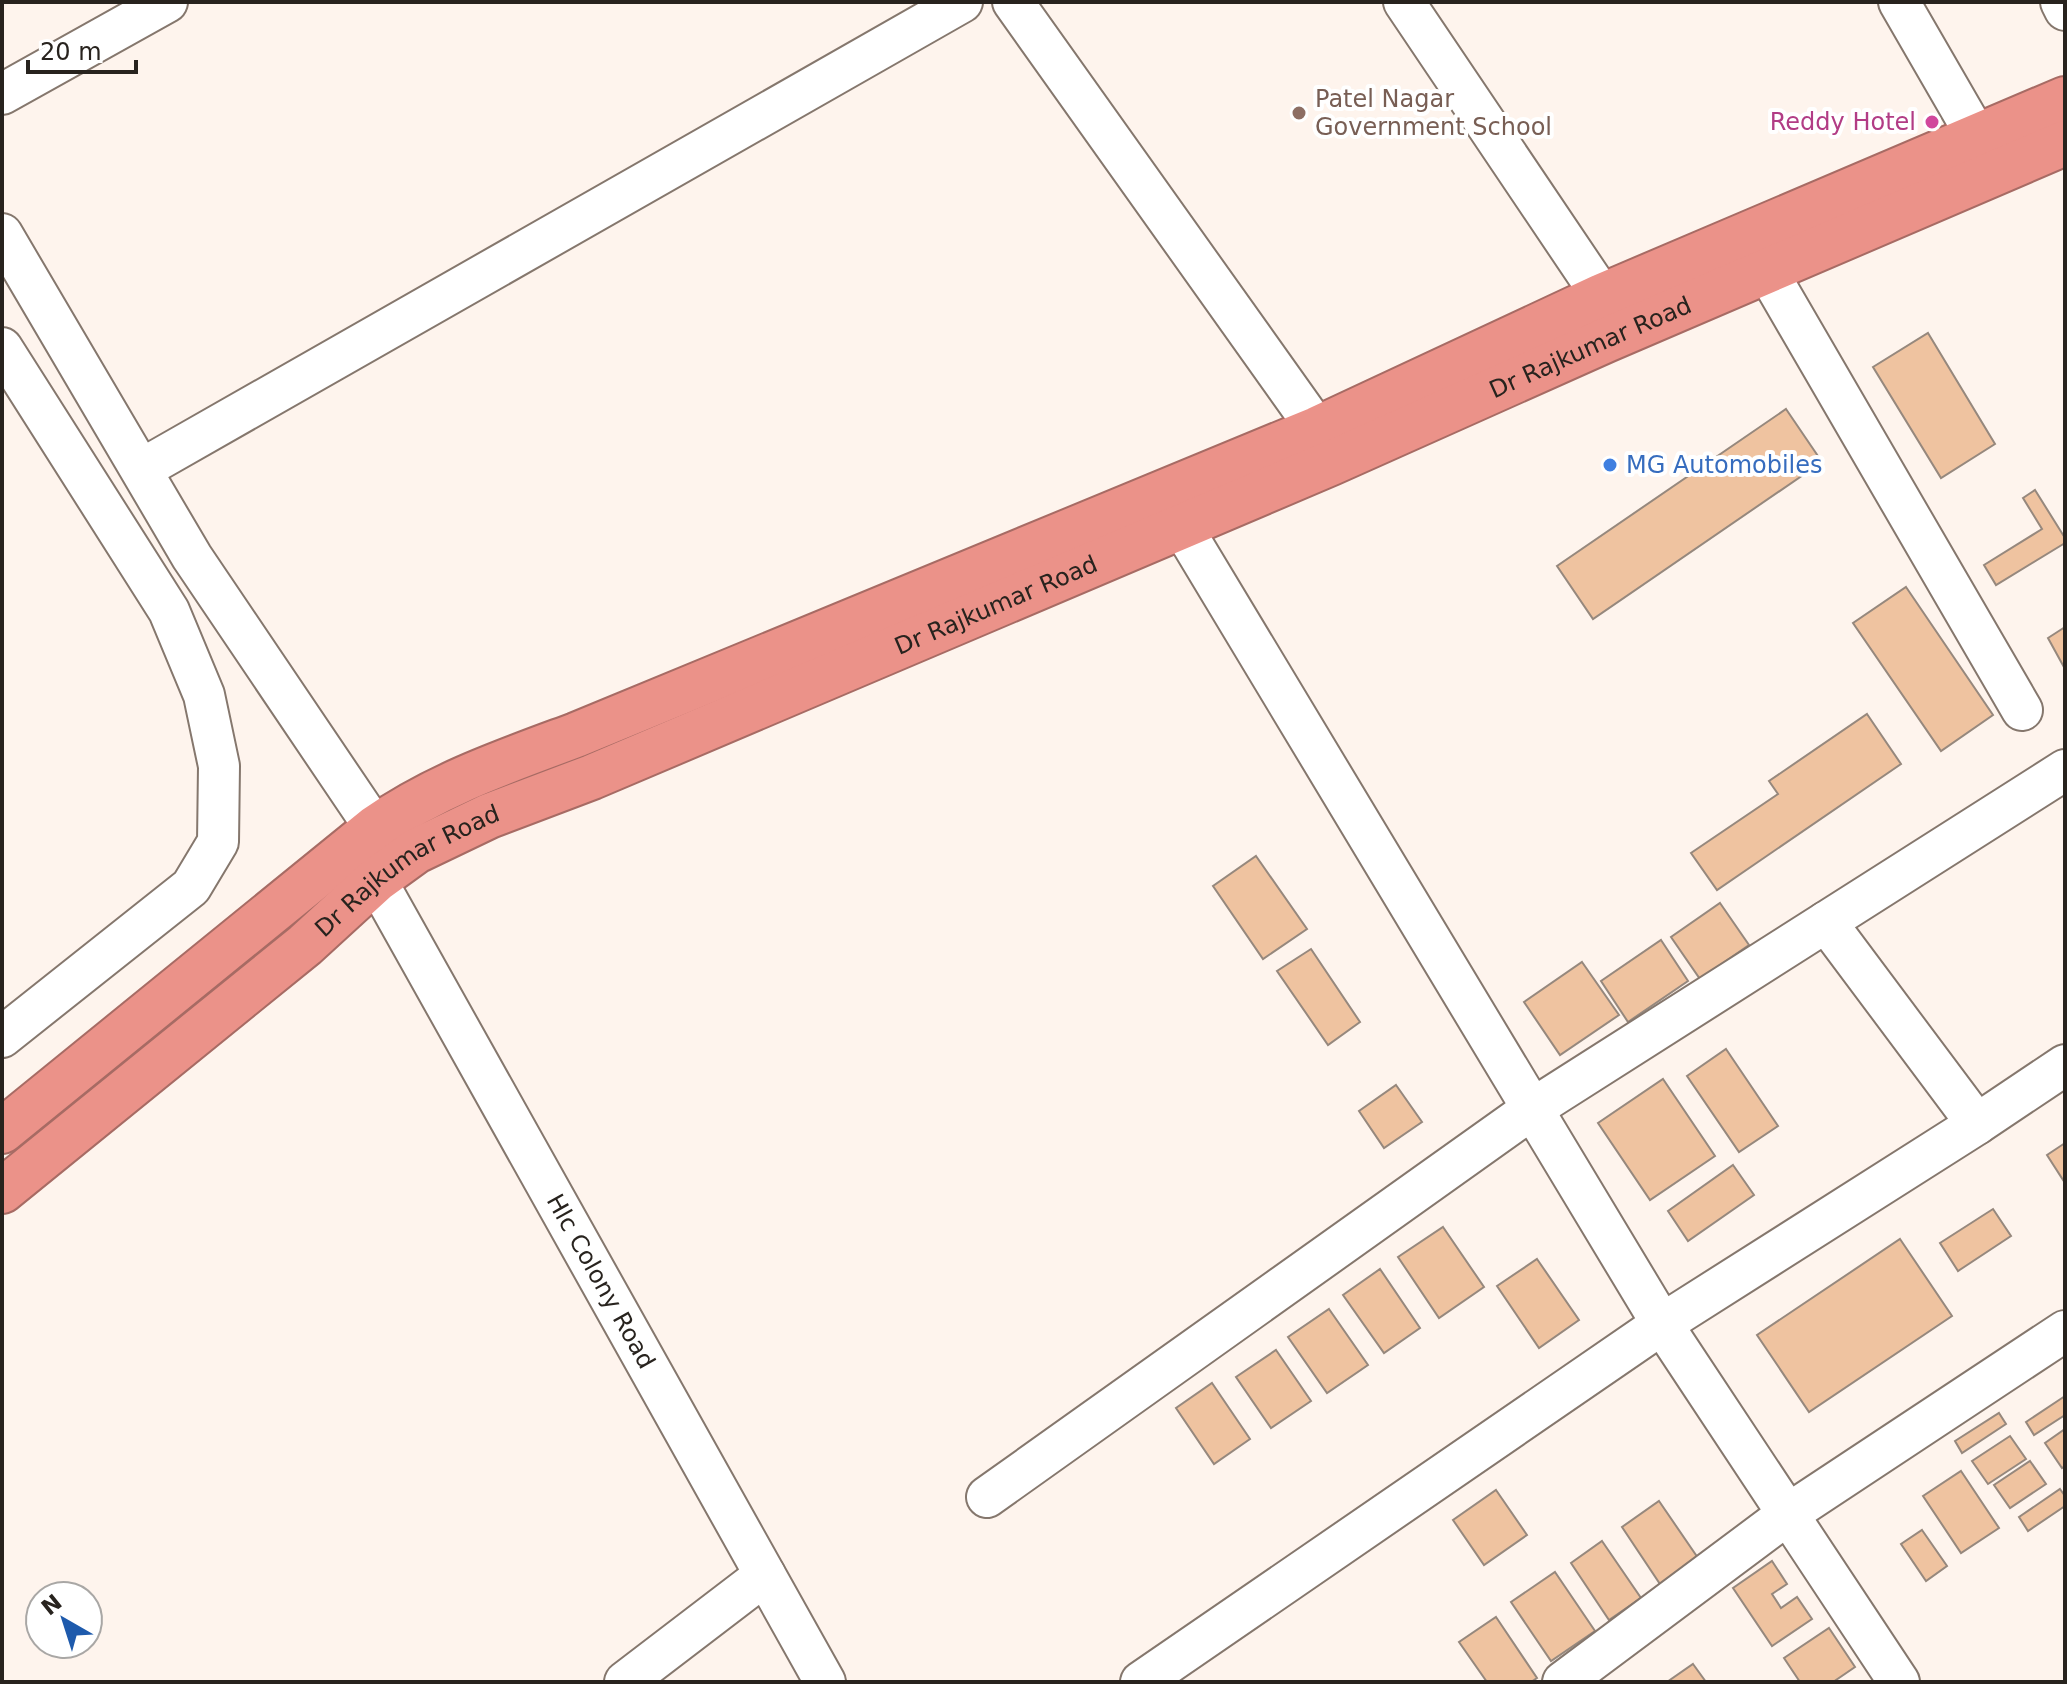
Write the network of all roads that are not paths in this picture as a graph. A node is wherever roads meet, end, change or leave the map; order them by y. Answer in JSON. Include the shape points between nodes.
{"nodes":[{"id":1,"x":167,"y":2,"type":"edge"},
{"id":2,"x":962,"y":2,"type":"edge"},
{"id":3,"x":1013,"y":2,"type":"edge"},
{"id":4,"x":1404,"y":2,"type":"edge"},
{"id":5,"x":1899,"y":2,"type":"edge"},
{"id":6,"x":2061,"y":2,"type":"edge"},
{"id":7,"x":2065,"y":10,"type":"edge"},
{"id":8,"x":2,"y":94,"type":"edge"},
{"id":9,"x":2065,"y":99,"type":"edge"},
{"id":10,"x":1977,"y":137,"type":"junction"},
{"id":11,"x":2065,"y":143,"type":"edge"},
{"id":12,"x":2,"y":234,"type":"edge"},
{"id":13,"x":1767,"y":271,"type":"junction"},
{"id":14,"x":1602,"y":296,"type":"junction"},
{"id":15,"x":2,"y":348,"type":"edge"},
{"id":16,"x":1324,"y":446,"type":"junction"},
{"id":17,"x":142,"y":469,"type":"junction"},
{"id":18,"x":1182,"y":527,"type":"junction"},
{"id":19,"x":2022,"y":710,"type":"dead end"},
{"id":20,"x":2065,"y":770,"type":"edge"},
{"id":21,"x":375,"y":828,"type":"junction"},
{"id":22,"x":376,"y":880,"type":"junction"},
{"id":23,"x":1826,"y":922,"type":"junction"},
{"id":24,"x":2,"y":1037,"type":"edge"},
{"id":25,"x":2065,"y":1065,"type":"edge"},
{"id":26,"x":1532,"y":1109,"type":"junction"},
{"id":27,"x":1977,"y":1124,"type":"junction"},
{"id":28,"x":2,"y":1131,"type":"edge"},
{"id":29,"x":2,"y":1191,"type":"edge"},
{"id":30,"x":1662,"y":1324,"type":"junction"},
{"id":31,"x":2065,"y":1331,"type":"edge"},
{"id":32,"x":987,"y":1497,"type":"dead end"},
{"id":33,"x":1788,"y":1514,"type":"junction"},
{"id":34,"x":765,"y":1575,"type":"junction"},
{"id":35,"x":625,"y":1682,"type":"edge"},
{"id":36,"x":825,"y":1682,"type":"edge"},
{"id":37,"x":1141,"y":1682,"type":"edge"},
{"id":38,"x":1563,"y":1682,"type":"edge"},
{"id":39,"x":1899,"y":1682,"type":"edge"}],
"edges":[{"from":1,"to":8,"type":"street"},
{"from":2,"to":17,"type":"street"},
{"from":3,"to":16,"type":"street"},
{"from":4,"to":14,"type":"street"},
{"from":5,"to":10,"type":"street"},
{"from":6,"to":7,"type":"street"},
{"from":9,"to":10,"type":"highway","name":"Dr Rajkumar Road"},
{"from":10,"to":14,"type":"highway","name":"Dr Rajkumar Road"},
{"from":11,"to":13,"type":"highway","name":"Dr Rajkumar Road"},
{"from":12,"to":17,"type":"street"},
{"from":13,"to":16,"type":"highway","name":"Dr Rajkumar Road","via":[[1606,340]]},
{"from":13,"to":19,"type":"street"},
{"from":14,"to":16,"type":"highway","name":"Dr Rajkumar Road"},
{"from":15,"to":24,"type":"street","via":[[169,611],[204,695],[219,766],[218,842],[191,887]]},
{"from":16,"to":18,"type":"highway","name":"Dr Rajkumar Road"},
{"from":16,"to":21,"type":"highway","name":"Dr Rajkumar Road","via":[[471,774]]},
{"from":17,"to":21,"type":"street","via":[[192,557]]},
{"from":18,"to":22,"type":"highway","name":"Dr Rajkumar Road","via":[[489,816],[416,851]]},
{"from":18,"to":26,"type":"street"},
{"from":20,"to":23,"type":"street"},
{"from":21,"to":28,"type":"highway","name":"Dr Rajkumar Road"},
{"from":22,"to":29,"type":"highway","name":"Dr Rajkumar Road","via":[[305,945]]},
{"from":22,"to":34,"type":"street","name":"Hlc Colony Road"},
{"from":23,"to":26,"type":"street"},
{"from":23,"to":27,"type":"street"},
{"from":25,"to":27,"type":"street"},
{"from":26,"to":30,"type":"street"},
{"from":26,"to":32,"type":"street"},
{"from":27,"to":30,"type":"street"},
{"from":30,"to":33,"type":"street"},
{"from":30,"to":37,"type":"street"},
{"from":31,"to":33,"type":"street"},
{"from":33,"to":38,"type":"street"},
{"from":33,"to":39,"type":"street"},
{"from":34,"to":35,"type":"street"},
{"from":34,"to":36,"type":"street","name":"Hlc Colony Road"}]}
